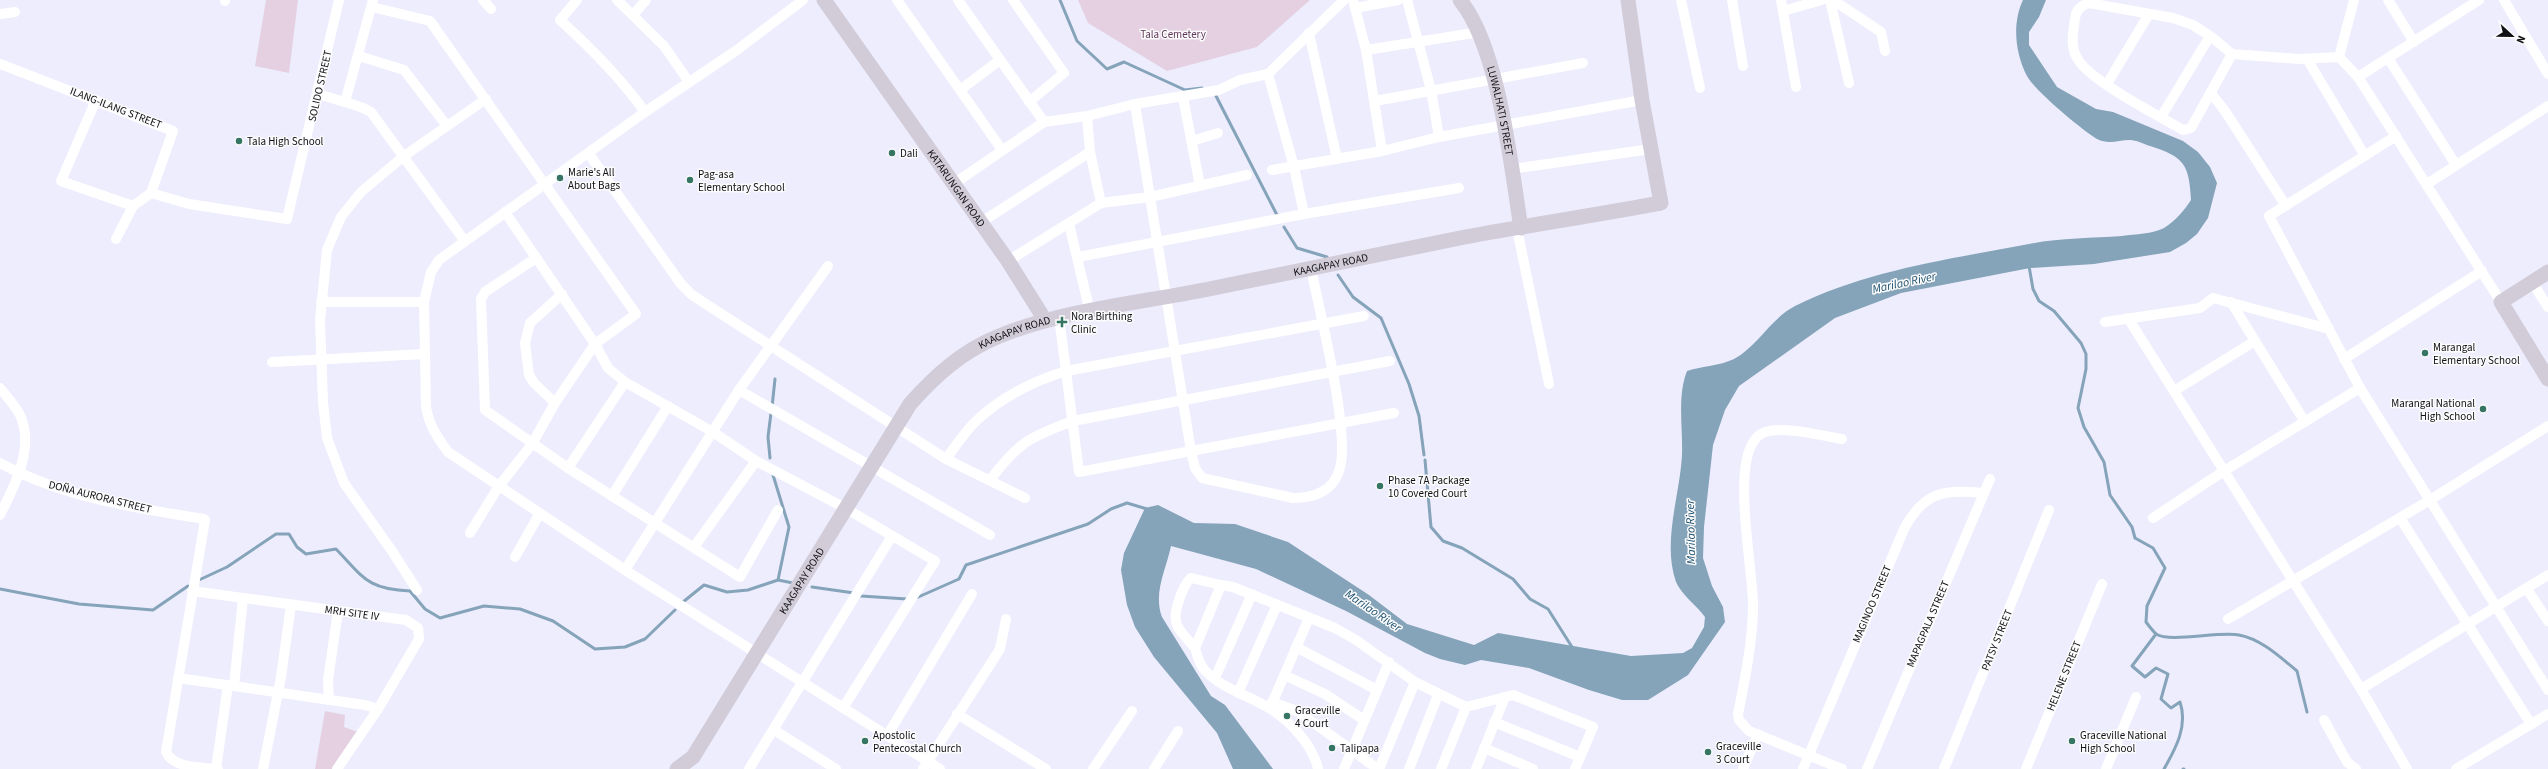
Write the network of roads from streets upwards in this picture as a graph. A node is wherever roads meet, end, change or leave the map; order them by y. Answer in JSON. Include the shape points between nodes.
{"nodes":[{"id":1,"x":339,"y":0,"type":"edge"},
{"id":2,"x":483,"y":0,"type":"edge"},
{"id":3,"x":577,"y":0,"type":"edge"},
{"id":4,"x":617,"y":0,"type":"edge"},
{"id":5,"x":646,"y":0,"type":"edge"},
{"id":6,"x":802,"y":0,"type":"edge"},
{"id":7,"x":824,"y":0,"type":"edge"},
{"id":8,"x":897,"y":0,"type":"edge"},
{"id":9,"x":958,"y":0,"type":"edge"},
{"id":10,"x":1013,"y":0,"type":"edge"},
{"id":11,"x":1344,"y":0,"type":"edge"},
{"id":12,"x":1398,"y":0,"type":"edge"},
{"id":13,"x":1407,"y":0,"type":"edge"},
{"id":14,"x":1460,"y":0,"type":"edge"},
{"id":15,"x":1628,"y":0,"type":"edge"},
{"id":16,"x":1681,"y":0,"type":"edge"},
{"id":17,"x":1732,"y":0,"type":"edge"},
{"id":18,"x":1781,"y":0,"type":"edge"},
{"id":19,"x":1822,"y":0,"type":"edge"},
{"id":20,"x":1831,"y":0,"type":"edge"},
{"id":21,"x":2354,"y":0,"type":"edge"},
{"id":22,"x":2388,"y":0,"type":"edge"},
{"id":23,"x":2479,"y":0,"type":"edge"},
{"id":24,"x":2504,"y":0,"type":"edge"},
{"id":25,"x":373,"y":3,"type":"edge"},
{"id":26,"x":1354,"y":4,"type":"edge"},
{"id":27,"x":491,"y":9,"type":"dead end"},
{"id":28,"x":1783,"y":11,"type":"junction"},
{"id":29,"x":15,"y":12,"type":"dead end"},
{"id":30,"x":0,"y":14,"type":"edge"},
{"id":31,"x":2149,"y":14,"type":"junction"},
{"id":32,"x":633,"y":15,"type":"junction"},
{"id":33,"x":1480,"y":32,"type":"junction"},
{"id":34,"x":1309,"y":33,"type":"junction"},
{"id":35,"x":2210,"y":36,"type":"junction"},
{"id":36,"x":1417,"y":40,"type":"junction"},
{"id":37,"x":2414,"y":42,"type":"junction"},
{"id":38,"x":1366,"y":50,"type":"junction"},
{"id":39,"x":1885,"y":51,"type":"dead end"},
{"id":40,"x":2232,"y":54,"type":"junction"},
{"id":41,"x":359,"y":56,"type":"junction"},
{"id":42,"x":2339,"y":57,"type":"junction"},
{"id":43,"x":2307,"y":58,"type":"junction"},
{"id":44,"x":2388,"y":58,"type":"junction"},
{"id":45,"x":1000,"y":60,"type":"junction"},
{"id":46,"x":1583,"y":63,"type":"dead end"},
{"id":47,"x":0,"y":64,"type":"edge"},
{"id":48,"x":1742,"y":66,"type":"dead end"},
{"id":49,"x":1268,"y":74,"type":"junction"},
{"id":50,"x":2548,"y":74,"type":"edge"},
{"id":51,"x":2358,"y":77,"type":"junction"},
{"id":52,"x":1493,"y":78,"type":"junction"},
{"id":53,"x":689,"y":82,"type":"junction"},
{"id":54,"x":1848,"y":83,"type":"dead end"},
{"id":55,"x":2107,"y":84,"type":"junction"},
{"id":56,"x":1796,"y":87,"type":"dead end"},
{"id":57,"x":1700,"y":88,"type":"dead end"},
{"id":58,"x":960,"y":90,"type":"junction"},
{"id":59,"x":1431,"y":90,"type":"junction"},
{"id":60,"x":2211,"y":93,"type":"junction"},
{"id":61,"x":318,"y":94,"type":"junction"},
{"id":62,"x":1183,"y":97,"type":"junction"},
{"id":63,"x":486,"y":99,"type":"junction"},
{"id":64,"x":96,"y":100,"type":"junction"},
{"id":65,"x":1642,"y":100,"type":"junction"},
{"id":66,"x":1375,"y":101,"type":"junction"},
{"id":67,"x":346,"y":102,"type":"junction"},
{"id":68,"x":1029,"y":102,"type":"junction"},
{"id":69,"x":1135,"y":104,"type":"junction"},
{"id":70,"x":2548,"y":106,"type":"edge"},
{"id":71,"x":645,"y":112,"type":"junction"},
{"id":72,"x":1087,"y":116,"type":"junction"},
{"id":73,"x":2161,"y":117,"type":"junction"},
{"id":74,"x":1044,"y":122,"type":"junction"},
{"id":75,"x":1504,"y":125,"type":"junction"},
{"id":76,"x":447,"y":126,"type":"junction"},
{"id":77,"x":1218,"y":133,"type":"dead end"},
{"id":78,"x":2396,"y":136,"type":"junction"},
{"id":79,"x":1439,"y":137,"type":"junction"},
{"id":80,"x":1192,"y":141,"type":"junction"},
{"id":81,"x":1651,"y":149,"type":"junction"},
{"id":82,"x":1002,"y":150,"type":"junction"},
{"id":83,"x":1382,"y":151,"type":"junction"},
{"id":84,"x":1090,"y":152,"type":"junction"},
{"id":85,"x":589,"y":154,"type":"junction"},
{"id":86,"x":404,"y":156,"type":"junction"},
{"id":87,"x":2365,"y":156,"type":"junction"},
{"id":88,"x":1337,"y":159,"type":"junction"},
{"id":89,"x":2456,"y":165,"type":"junction"},
{"id":90,"x":1294,"y":167,"type":"junction"},
{"id":91,"x":1272,"y":170,"type":"dead end"},
{"id":92,"x":1512,"y":170,"type":"junction"},
{"id":93,"x":1247,"y":175,"type":"dead end"},
{"id":94,"x":546,"y":184,"type":"junction"},
{"id":95,"x":2427,"y":184,"type":"junction"},
{"id":96,"x":952,"y":185,"type":"junction"},
{"id":97,"x":1200,"y":186,"type":"junction"},
{"id":98,"x":1459,"y":188,"type":"dead end"},
{"id":99,"x":151,"y":193,"type":"junction"},
{"id":100,"x":1150,"y":197,"type":"junction"},
{"id":101,"x":1101,"y":203,"type":"junction"},
{"id":102,"x":133,"y":206,"type":"junction"},
{"id":103,"x":2286,"y":206,"type":"junction"},
{"id":104,"x":505,"y":212,"type":"junction"},
{"id":105,"x":1304,"y":214,"type":"junction"},
{"id":106,"x":980,"y":223,"type":"junction"},
{"id":107,"x":1069,"y":224,"type":"junction"},
{"id":108,"x":1519,"y":228,"type":"junction"},
{"id":109,"x":116,"y":239,"type":"dead end"},
{"id":110,"x":464,"y":240,"type":"junction"},
{"id":111,"x":1158,"y":244,"type":"junction"},
{"id":112,"x":1078,"y":257,"type":"junction"},
{"id":113,"x":536,"y":258,"type":"junction"},
{"id":114,"x":1008,"y":261,"type":"junction"},
{"id":115,"x":828,"y":266,"type":"dead end"},
{"id":116,"x":1311,"y":269,"type":"junction"},
{"id":117,"x":2482,"y":271,"type":"junction"},
{"id":118,"x":2548,"y":272,"type":"edge"},
{"id":119,"x":2532,"y":282,"type":"junction"},
{"id":120,"x":562,"y":294,"type":"junction"},
{"id":121,"x":1166,"y":298,"type":"junction"},
{"id":122,"x":321,"y":302,"type":"junction"},
{"id":123,"x":424,"y":302,"type":"junction"},
{"id":124,"x":2231,"y":302,"type":"junction"},
{"id":125,"x":2501,"y":302,"type":"junction"},
{"id":126,"x":2548,"y":307,"type":"edge"},
{"id":127,"x":1090,"y":312,"type":"junction"},
{"id":128,"x":1364,"y":316,"type":"dead end"},
{"id":129,"x":1052,"y":318,"type":"junction"},
{"id":130,"x":2128,"y":318,"type":"junction"},
{"id":131,"x":2105,"y":322,"type":"dead end"},
{"id":132,"x":1322,"y":325,"type":"junction"},
{"id":133,"x":2328,"y":329,"type":"junction"},
{"id":134,"x":2255,"y":341,"type":"junction"},
{"id":135,"x":595,"y":344,"type":"junction"},
{"id":136,"x":769,"y":346,"type":"junction"},
{"id":137,"x":1175,"y":352,"type":"junction"},
{"id":138,"x":425,"y":354,"type":"junction"},
{"id":139,"x":2344,"y":359,"type":"junction"},
{"id":140,"x":322,"y":360,"type":"junction"},
{"id":141,"x":1390,"y":361,"type":"dead end"},
{"id":142,"x":272,"y":362,"type":"dead end"},
{"id":143,"x":1066,"y":371,"type":"junction"},
{"id":144,"x":1332,"y":373,"type":"junction"},
{"id":145,"x":2548,"y":379,"type":"edge"},
{"id":146,"x":625,"y":382,"type":"junction"},
{"id":147,"x":1549,"y":384,"type":"dead end"},
{"id":148,"x":0,"y":388,"type":"edge"},
{"id":149,"x":2360,"y":388,"type":"junction"},
{"id":150,"x":739,"y":390,"type":"junction"},
{"id":151,"x":2174,"y":391,"type":"junction"},
{"id":152,"x":1183,"y":400,"type":"junction"},
{"id":153,"x":555,"y":403,"type":"junction"},
{"id":154,"x":668,"y":406,"type":"junction"},
{"id":155,"x":1394,"y":412,"type":"dead end"},
{"id":156,"x":1073,"y":421,"type":"junction"},
{"id":157,"x":2305,"y":422,"type":"junction"},
{"id":158,"x":1340,"y":424,"type":"junction"},
{"id":159,"x":2548,"y":426,"type":"edge"},
{"id":160,"x":895,"y":427,"type":"junction"},
{"id":161,"x":713,"y":432,"type":"junction"},
{"id":162,"x":1842,"y":439,"type":"dead end"},
{"id":163,"x":532,"y":444,"type":"junction"},
{"id":164,"x":1191,"y":451,"type":"junction"},
{"id":165,"x":946,"y":459,"type":"junction"},
{"id":166,"x":756,"y":461,"type":"junction"},
{"id":167,"x":0,"y":462,"type":"edge"},
{"id":168,"x":568,"y":468,"type":"junction"},
{"id":169,"x":870,"y":468,"type":"junction"},
{"id":170,"x":2224,"y":471,"type":"junction"},
{"id":171,"x":19,"y":473,"type":"junction"},
{"id":172,"x":1990,"y":479,"type":"dead end"},
{"id":173,"x":990,"y":480,"type":"junction"},
{"id":174,"x":499,"y":486,"type":"junction"},
{"id":175,"x":1984,"y":493,"type":"junction"},
{"id":176,"x":612,"y":496,"type":"junction"},
{"id":177,"x":1025,"y":498,"type":"dead end"},
{"id":178,"x":2430,"y":500,"type":"junction"},
{"id":179,"x":845,"y":508,"type":"junction"},
{"id":180,"x":778,"y":510,"type":"dead end"},
{"id":181,"x":2049,"y":510,"type":"dead end"},
{"id":182,"x":540,"y":513,"type":"junction"},
{"id":183,"x":0,"y":515,"type":"edge"},
{"id":184,"x":2153,"y":518,"type":"dead end"},
{"id":185,"x":2400,"y":518,"type":"junction"},
{"id":186,"x":654,"y":524,"type":"junction"},
{"id":187,"x":470,"y":533,"type":"dead end"},
{"id":188,"x":990,"y":535,"type":"dead end"},
{"id":189,"x":892,"y":536,"type":"junction"},
{"id":190,"x":694,"y":547,"type":"junction"},
{"id":191,"x":515,"y":557,"type":"dead end"},
{"id":192,"x":625,"y":570,"type":"junction"},
{"id":193,"x":2548,"y":575,"type":"edge"},
{"id":194,"x":2293,"y":581,"type":"junction"},
{"id":195,"x":2102,"y":584,"type":"dead end"},
{"id":196,"x":1221,"y":585,"type":"junction"},
{"id":197,"x":2527,"y":589,"type":"junction"},
{"id":198,"x":416,"y":590,"type":"dead end"},
{"id":199,"x":192,"y":591,"type":"junction"},
{"id":200,"x":972,"y":594,"type":"dead end"},
{"id":201,"x":1252,"y":594,"type":"junction"},
{"id":202,"x":243,"y":598,"type":"junction"},
{"id":203,"x":291,"y":604,"type":"junction"},
{"id":204,"x":1277,"y":605,"type":"junction"},
{"id":205,"x":2496,"y":608,"type":"junction"},
{"id":206,"x":338,"y":611,"type":"junction"},
{"id":207,"x":1309,"y":618,"type":"junction"},
{"id":208,"x":1006,"y":619,"type":"dead end"},
{"id":209,"x":2228,"y":619,"type":"dead end"},
{"id":210,"x":2548,"y":621,"type":"edge"},
{"id":211,"x":2469,"y":624,"type":"junction"},
{"id":212,"x":1296,"y":647,"type":"junction"},
{"id":213,"x":1195,"y":648,"type":"junction"},
{"id":214,"x":755,"y":653,"type":"junction"},
{"id":215,"x":1389,"y":662,"type":"junction"},
{"id":216,"x":1284,"y":675,"type":"junction"},
{"id":217,"x":178,"y":678,"type":"junction"},
{"id":218,"x":1215,"y":678,"type":"junction"},
{"id":219,"x":801,"y":682,"type":"junction"},
{"id":220,"x":1415,"y":682,"type":"junction"},
{"id":221,"x":231,"y":686,"type":"junction"},
{"id":222,"x":2361,"y":689,"type":"junction"},
{"id":223,"x":1377,"y":690,"type":"junction"},
{"id":224,"x":2548,"y":690,"type":"edge"},
{"id":225,"x":278,"y":692,"type":"junction"},
{"id":226,"x":1238,"y":693,"type":"junction"},
{"id":227,"x":1438,"y":695,"type":"junction"},
{"id":228,"x":1505,"y":697,"type":"junction"},
{"id":229,"x":2136,"y":697,"type":"dead end"},
{"id":230,"x":329,"y":700,"type":"junction"},
{"id":231,"x":1271,"y":705,"type":"junction"},
{"id":232,"x":1466,"y":707,"type":"junction"},
{"id":233,"x":843,"y":708,"type":"junction"},
{"id":234,"x":378,"y":709,"type":"junction"},
{"id":235,"x":1132,"y":711,"type":"dead end"},
{"id":236,"x":957,"y":714,"type":"junction"},
{"id":237,"x":2548,"y":714,"type":"edge"},
{"id":238,"x":1364,"y":720,"type":"junction"},
{"id":239,"x":2324,"y":720,"type":"dead end"},
{"id":240,"x":1494,"y":722,"type":"junction"},
{"id":241,"x":2531,"y":724,"type":"junction"},
{"id":242,"x":774,"y":730,"type":"junction"},
{"id":243,"x":1178,"y":731,"type":"dead end"},
{"id":244,"x":1758,"y":734,"type":"junction"},
{"id":245,"x":887,"y":736,"type":"junction"},
{"id":246,"x":1484,"y":748,"type":"junction"},
{"id":247,"x":1352,"y":752,"type":"junction"},
{"id":248,"x":1809,"y":755,"type":"junction"},
{"id":249,"x":1580,"y":757,"type":"junction"},
{"id":250,"x":925,"y":765,"type":"edge"},
{"id":251,"x":217,"y":769,"type":"edge"},
{"id":252,"x":263,"y":769,"type":"edge"},
{"id":253,"x":337,"y":769,"type":"edge"},
{"id":254,"x":677,"y":769,"type":"edge"},
{"id":255,"x":749,"y":769,"type":"edge"},
{"id":256,"x":836,"y":769,"type":"edge"},
{"id":257,"x":940,"y":769,"type":"edge"},
{"id":258,"x":1046,"y":769,"type":"edge"},
{"id":259,"x":1093,"y":769,"type":"edge"},
{"id":260,"x":1154,"y":769,"type":"edge"},
{"id":261,"x":1318,"y":769,"type":"edge"},
{"id":262,"x":1344,"y":769,"type":"edge"},
{"id":263,"x":1378,"y":769,"type":"edge"},
{"id":264,"x":1410,"y":769,"type":"edge"},
{"id":265,"x":1441,"y":769,"type":"edge"},
{"id":266,"x":1476,"y":769,"type":"edge"},
{"id":267,"x":1533,"y":769,"type":"edge"},
{"id":268,"x":1575,"y":769,"type":"edge"},
{"id":269,"x":1743,"y":769,"type":"edge"},
{"id":270,"x":1803,"y":769,"type":"edge"},
{"id":271,"x":1842,"y":769,"type":"edge"},
{"id":272,"x":1867,"y":769,"type":"edge"},
{"id":273,"x":1944,"y":769,"type":"edge"},
{"id":274,"x":2026,"y":769,"type":"edge"},
{"id":275,"x":2106,"y":769,"type":"edge"},
{"id":276,"x":2356,"y":769,"type":"edge"},
{"id":277,"x":2407,"y":769,"type":"edge"},
{"id":278,"x":2456,"y":769,"type":"edge"}],
"edges":[{"from":1,"to":61,"type":"street","name":"SOLIDO STREET"},
{"from":2,"to":27,"type":"street"},
{"from":3,"to":71,"type":"street","via":[[560,20],[601,57]]},
{"from":4,"to":32,"type":"street"},
{"from":5,"to":32,"type":"street"},
{"from":6,"to":53,"type":"street","via":[[737,50]]},
{"from":7,"to":96,"type":"street","name":"KATARUNGAN ROAD"},
{"from":8,"to":58,"type":"street"},
{"from":9,"to":45,"type":"street"},
{"from":10,"to":68,"type":"street","via":[[1064,73]]},
{"from":11,"to":34,"type":"street"},
{"from":12,"to":26,"type":"street"},
{"from":13,"to":36,"type":"street"},
{"from":14,"to":33,"type":"street","name":"LUWALHATI STREET","via":[[1470,12]]},
{"from":15,"to":65,"type":"street"},
{"from":16,"to":57,"type":"street"},
{"from":17,"to":48,"type":"street"},
{"from":18,"to":28,"type":"street"},
{"from":19,"to":28,"type":"street"},
{"from":20,"to":39,"type":"street","via":[[1881,32]]},
{"from":20,"to":54,"type":"street"},
{"from":21,"to":42,"type":"street"},
{"from":22,"to":37,"type":"street"},
{"from":23,"to":37,"type":"street"},
{"from":24,"to":50,"type":"street"},
{"from":25,"to":41,"type":"street"},
{"from":25,"to":63,"type":"street","via":[[430,21]]},
{"from":26,"to":38,"type":"street"},
{"from":28,"to":56,"type":"street"},
{"from":29,"to":30,"type":"street"},
{"from":31,"to":35,"type":"street","via":[[2193,25]]},
{"from":31,"to":55,"type":"street"},
{"from":31,"to":55,"type":"street","via":[[2090,3],[2081,6],[2076,12],[2072,44],[2079,61]]},
{"from":32,"to":53,"type":"street","via":[[664,46]]},
{"from":33,"to":36,"type":"street"},
{"from":33,"to":52,"type":"street","name":"LUWALHATI STREET"},
{"from":34,"to":49,"type":"street"},
{"from":34,"to":88,"type":"street"},
{"from":35,"to":40,"type":"street"},
{"from":35,"to":73,"type":"street"},
{"from":36,"to":38,"type":"street"},
{"from":36,"to":59,"type":"street"},
{"from":37,"to":44,"type":"street"},
{"from":38,"to":66,"type":"street"},
{"from":40,"to":43,"type":"street"},
{"from":40,"to":60,"type":"street"},
{"from":41,"to":67,"type":"street"},
{"from":41,"to":76,"type":"street","via":[[404,70]]},
{"from":42,"to":43,"type":"street"},
{"from":42,"to":51,"type":"street"},
{"from":43,"to":87,"type":"street"},
{"from":44,"to":51,"type":"street"},
{"from":44,"to":89,"type":"street"},
{"from":45,"to":58,"type":"street"},
{"from":45,"to":68,"type":"street"},
{"from":46,"to":52,"type":"street"},
{"from":47,"to":64,"type":"street","name":"ILANG-ILANG STREET"},
{"from":49,"to":62,"type":"street","via":[[1240,80],[1219,90]]},
{"from":49,"to":90,"type":"street"},
{"from":51,"to":78,"type":"street"},
{"from":52,"to":59,"type":"street"},
{"from":52,"to":75,"type":"street","name":"LUWALHATI STREET"},
{"from":53,"to":71,"type":"street"},
{"from":55,"to":73,"type":"street"},
{"from":58,"to":82,"type":"street"},
{"from":59,"to":66,"type":"street"},
{"from":59,"to":79,"type":"street"},
{"from":60,"to":73,"type":"street","via":[[2191,128],[2183,130]]},
{"from":60,"to":103,"type":"street"},
{"from":61,"to":67,"type":"street"},
{"from":61,"to":99,"type":"street","name":"SOLIDO STREET","via":[[287,219],[189,204]]},
{"from":62,"to":69,"type":"street"},
{"from":62,"to":80,"type":"street"},
{"from":63,"to":76,"type":"street"},
{"from":63,"to":94,"type":"street"},
{"from":64,"to":99,"type":"street","name":"ILANG-ILANG STREET","via":[[173,130]]},
{"from":64,"to":102,"type":"street","via":[[62,181]]},
{"from":65,"to":75,"type":"street"},
{"from":65,"to":81,"type":"street"},
{"from":66,"to":83,"type":"street"},
{"from":67,"to":86,"type":"street","via":[[371,112]]},
{"from":68,"to":74,"type":"street"},
{"from":69,"to":72,"type":"street"},
{"from":69,"to":100,"type":"street"},
{"from":70,"to":89,"type":"street"},
{"from":71,"to":85,"type":"street"},
{"from":72,"to":74,"type":"street"},
{"from":72,"to":84,"type":"street"},
{"from":74,"to":82,"type":"street"},
{"from":75,"to":79,"type":"street"},
{"from":75,"to":92,"type":"street","name":"LUWALHATI STREET"},
{"from":76,"to":86,"type":"street"},
{"from":77,"to":80,"type":"street"},
{"from":78,"to":87,"type":"street"},
{"from":78,"to":95,"type":"street"},
{"from":79,"to":83,"type":"street"},
{"from":80,"to":97,"type":"street"},
{"from":81,"to":92,"type":"street"},
{"from":81,"to":108,"type":"street","name":"KAAGAPAY ROAD","via":[[1660,203]]},
{"from":82,"to":96,"type":"street"},
{"from":83,"to":88,"type":"street"},
{"from":84,"to":101,"type":"street"},
{"from":84,"to":106,"type":"street"},
{"from":85,"to":94,"type":"street"},
{"from":85,"to":136,"type":"street","via":[[681,284],[705,304]]},
{"from":86,"to":110,"type":"street"},
{"from":86,"to":122,"type":"street","via":[[361,192],[341,217],[326,250]]},
{"from":87,"to":103,"type":"street"},
{"from":88,"to":90,"type":"street"},
{"from":89,"to":95,"type":"street"},
{"from":90,"to":91,"type":"street"},
{"from":90,"to":105,"type":"street"},
{"from":92,"to":108,"type":"street","name":"LUWALHATI STREET"},
{"from":93,"to":97,"type":"street"},
{"from":94,"to":104,"type":"street"},
{"from":94,"to":135,"type":"street","via":[[636,314]]},
{"from":95,"to":117,"type":"street"},
{"from":96,"to":106,"type":"street","name":"KATARUNGAN ROAD"},
{"from":97,"to":100,"type":"street"},
{"from":98,"to":105,"type":"street"},
{"from":99,"to":102,"type":"street"},
{"from":100,"to":101,"type":"street"},
{"from":100,"to":111,"type":"street"},
{"from":101,"to":107,"type":"street"},
{"from":102,"to":109,"type":"street"},
{"from":103,"to":133,"type":"street","via":[[2269,216]]},
{"from":104,"to":110,"type":"street"},
{"from":104,"to":113,"type":"street"},
{"from":105,"to":111,"type":"street"},
{"from":106,"to":114,"type":"street","name":"KATARUNGAN ROAD"},
{"from":107,"to":112,"type":"street"},
{"from":107,"to":114,"type":"street"},
{"from":108,"to":116,"type":"street","name":"KAAGAPAY ROAD"},
{"from":108,"to":147,"type":"street"},
{"from":110,"to":123,"type":"street","via":[[439,260],[431,272]]},
{"from":111,"to":112,"type":"street"},
{"from":111,"to":121,"type":"street"},
{"from":112,"to":127,"type":"street"},
{"from":113,"to":120,"type":"street"},
{"from":113,"to":163,"type":"street","via":[[485,292],[481,304],[484,408]]},
{"from":114,"to":129,"type":"street","name":"KATARUNGAN ROAD"},
{"from":115,"to":136,"type":"street"},
{"from":116,"to":121,"type":"street","name":"KAAGAPAY ROAD"},
{"from":116,"to":132,"type":"street"},
{"from":117,"to":125,"type":"street"},
{"from":117,"to":139,"type":"street"},
{"from":118,"to":119,"type":"street"},
{"from":119,"to":125,"type":"street"},
{"from":119,"to":126,"type":"street"},
{"from":120,"to":135,"type":"street"},
{"from":120,"to":153,"type":"street","via":[[530,323],[525,343],[529,375]]},
{"from":121,"to":127,"type":"street","name":"KAAGAPAY ROAD"},
{"from":121,"to":137,"type":"street"},
{"from":122,"to":123,"type":"street"},
{"from":122,"to":140,"type":"street"},
{"from":123,"to":138,"type":"street"},
{"from":124,"to":130,"type":"street","via":[[2213,298],[2200,308]]},
{"from":124,"to":133,"type":"street"},
{"from":124,"to":134,"type":"street"},
{"from":125,"to":145,"type":"street"},
{"from":127,"to":129,"type":"street","name":"KAAGAPAY ROAD"},
{"from":128,"to":132,"type":"street"},
{"from":129,"to":143,"type":"street"},
{"from":129,"to":160,"type":"street","name":"KAAGAPAY ROAD","via":[[996,337],[953,361],[931,381]]},
{"from":130,"to":131,"type":"street"},
{"from":130,"to":151,"type":"street"},
{"from":132,"to":137,"type":"street"},
{"from":132,"to":144,"type":"street"},
{"from":133,"to":139,"type":"street"},
{"from":134,"to":151,"type":"street"},
{"from":134,"to":157,"type":"street"},
{"from":135,"to":146,"type":"street","via":[[608,368]]},
{"from":135,"to":153,"type":"street"},
{"from":136,"to":150,"type":"street"},
{"from":136,"to":160,"type":"street"},
{"from":137,"to":143,"type":"street"},
{"from":137,"to":152,"type":"street"},
{"from":138,"to":140,"type":"street"},
{"from":138,"to":174,"type":"street","via":[[426,407],[429,422],[436,436],[448,452]]},
{"from":139,"to":149,"type":"street"},
{"from":140,"to":142,"type":"street"},
{"from":140,"to":198,"type":"street","via":[[327,438],[338,471],[354,500],[392,551]]},
{"from":141,"to":144,"type":"street"},
{"from":143,"to":156,"type":"street"},
{"from":143,"to":165,"type":"street","via":[[1012,394],[975,422]]},
{"from":144,"to":152,"type":"street"},
{"from":144,"to":158,"type":"street"},
{"from":146,"to":154,"type":"street"},
{"from":146,"to":168,"type":"street"},
{"from":148,"to":171,"type":"street","via":[[15,406],[23,425],[24,446]]},
{"from":149,"to":157,"type":"street"},
{"from":149,"to":178,"type":"street"},
{"from":150,"to":161,"type":"street"},
{"from":150,"to":169,"type":"street"},
{"from":151,"to":170,"type":"street"},
{"from":152,"to":156,"type":"street"},
{"from":152,"to":164,"type":"street"},
{"from":153,"to":163,"type":"street"},
{"from":154,"to":161,"type":"street"},
{"from":154,"to":176,"type":"street"},
{"from":155,"to":158,"type":"street"},
{"from":156,"to":164,"type":"street","via":[[1079,472]]},
{"from":156,"to":173,"type":"street","via":[[1036,434],[1010,453]]},
{"from":157,"to":170,"type":"street"},
{"from":158,"to":164,"type":"street"},
{"from":158,"to":164,"type":"street","via":[[1342,460],[1339,472],[1329,488],[1315,496],[1293,498],[1207,480],[1198,475]]},
{"from":159,"to":178,"type":"street"},
{"from":160,"to":165,"type":"street"},
{"from":160,"to":169,"type":"street","name":"KAAGAPAY ROAD"},
{"from":161,"to":166,"type":"street"},
{"from":161,"to":186,"type":"street"},
{"from":162,"to":244,"type":"street","via":[[1769,431],[1761,434],[1752,443],[1745,460],[1744,497],[1754,607],[1751,648],[1738,714],[1743,726]]},
{"from":163,"to":168,"type":"street"},
{"from":163,"to":174,"type":"street"},
{"from":165,"to":173,"type":"street"},
{"from":166,"to":179,"type":"street"},
{"from":166,"to":190,"type":"street"},
{"from":167,"to":171,"type":"street","name":"DOÑA AURORA STREET"},
{"from":168,"to":176,"type":"street"},
{"from":169,"to":179,"type":"street","name":"KAAGAPAY ROAD"},
{"from":169,"to":188,"type":"street"},
{"from":170,"to":184,"type":"street"},
{"from":170,"to":194,"type":"street"},
{"from":171,"to":183,"type":"street"},
{"from":171,"to":199,"type":"street","name":"DOÑA AURORA STREET","via":[[72,492],[204,519]]},
{"from":172,"to":175,"type":"street","name":"MAPAGPALA STREET"},
{"from":173,"to":177,"type":"street"},
{"from":174,"to":182,"type":"street"},
{"from":174,"to":187,"type":"street"},
{"from":175,"to":248,"type":"street","name":"MAGINOO STREET","via":[[1945,493],[1932,496],[1915,509],[1904,529]]},
{"from":175,"to":272,"type":"street","name":"MAPAGPALA STREET"},
{"from":176,"to":186,"type":"street"},
{"from":178,"to":185,"type":"street"},
{"from":178,"to":205,"type":"street"},
{"from":179,"to":189,"type":"street"},
{"from":179,"to":214,"type":"street","name":"KAAGAPAY ROAD"},
{"from":180,"to":190,"type":"street","via":[[740,577]]},
{"from":181,"to":273,"type":"street","name":"PATSY STREET"},
{"from":182,"to":191,"type":"street"},
{"from":182,"to":192,"type":"street"},
{"from":185,"to":194,"type":"street"},
{"from":185,"to":211,"type":"street"},
{"from":186,"to":190,"type":"street"},
{"from":186,"to":192,"type":"street"},
{"from":189,"to":219,"type":"street"},
{"from":189,"to":233,"type":"street","via":[[935,561]]},
{"from":192,"to":214,"type":"street"},
{"from":193,"to":197,"type":"street"},
{"from":194,"to":209,"type":"street"},
{"from":194,"to":222,"type":"street"},
{"from":195,"to":274,"type":"street","name":"HELENE STREET"},
{"from":196,"to":201,"type":"street"},
{"from":196,"to":213,"type":"street"},
{"from":196,"to":213,"type":"street","via":[[1200,578],[1191,578],[1183,590],[1174,614],[1175,619],[1178,628]]},
{"from":197,"to":205,"type":"street"},
{"from":197,"to":210,"type":"street"},
{"from":199,"to":202,"type":"street","name":"MRH SITE IV"},
{"from":199,"to":217,"type":"street"},
{"from":200,"to":245,"type":"street"},
{"from":201,"to":204,"type":"street"},
{"from":201,"to":218,"type":"street"},
{"from":202,"to":203,"type":"street","name":"MRH SITE IV"},
{"from":202,"to":221,"type":"street"},
{"from":203,"to":206,"type":"street","name":"MRH SITE IV"},
{"from":203,"to":225,"type":"street"},
{"from":204,"to":207,"type":"street"},
{"from":204,"to":226,"type":"street"},
{"from":205,"to":211,"type":"street"},
{"from":205,"to":224,"type":"street"},
{"from":206,"to":230,"type":"street","via":[[328,680]]},
{"from":206,"to":234,"type":"street","name":"MRH SITE IV","via":[[406,620],[418,628],[419,639]]},
{"from":207,"to":212,"type":"street"},
{"from":207,"to":215,"type":"street","via":[[1356,640]]},
{"from":208,"to":236,"type":"street","via":[[1000,649]]},
{"from":211,"to":222,"type":"street"},
{"from":211,"to":241,"type":"street"},
{"from":212,"to":216,"type":"street"},
{"from":212,"to":223,"type":"street"},
{"from":213,"to":218,"type":"street","via":[[1202,667]]},
{"from":214,"to":219,"type":"street"},
{"from":214,"to":254,"type":"street","name":"KAAGAPAY ROAD","via":[[693,757]]},
{"from":215,"to":220,"type":"street"},
{"from":215,"to":223,"type":"street"},
{"from":216,"to":231,"type":"street"},
{"from":216,"to":238,"type":"street","via":[[1325,694]]},
{"from":217,"to":221,"type":"street"},
{"from":217,"to":251,"type":"street","via":[[166,752],[170,760],[177,764]]},
{"from":218,"to":226,"type":"street"},
{"from":219,"to":233,"type":"street"},
{"from":219,"to":242,"type":"street"},
{"from":220,"to":227,"type":"street"},
{"from":220,"to":263,"type":"street"},
{"from":221,"to":225,"type":"street"},
{"from":221,"to":251,"type":"street"},
{"from":222,"to":277,"type":"street"},
{"from":223,"to":238,"type":"street"},
{"from":225,"to":230,"type":"street"},
{"from":225,"to":252,"type":"street"},
{"from":226,"to":231,"type":"street"},
{"from":227,"to":232,"type":"street"},
{"from":227,"to":264,"type":"street"},
{"from":228,"to":232,"type":"street"},
{"from":228,"to":240,"type":"street"},
{"from":228,"to":249,"type":"street","via":[[1513,695],[1593,727]]},
{"from":229,"to":275,"type":"street"},
{"from":230,"to":234,"type":"street"},
{"from":231,"to":247,"type":"street","via":[[1297,711]]},
{"from":231,"to":261,"type":"street","via":[[1298,732],[1316,757]]},
{"from":232,"to":265,"type":"street"},
{"from":233,"to":245,"type":"street"},
{"from":234,"to":253,"type":"street","name":"MRH SITE IV"},
{"from":235,"to":259,"type":"street"},
{"from":236,"to":250,"type":"street"},
{"from":236,"to":258,"type":"street"},
{"from":237,"to":241,"type":"street"},
{"from":238,"to":247,"type":"street"},
{"from":239,"to":276,"type":"street","via":[[2347,762]]},
{"from":240,"to":246,"type":"street"},
{"from":240,"to":249,"type":"street"},
{"from":241,"to":278,"type":"street"},
{"from":242,"to":255,"type":"street"},
{"from":242,"to":256,"type":"street"},
{"from":243,"to":260,"type":"street"},
{"from":244,"to":248,"type":"street"},
{"from":244,"to":269,"type":"street"},
{"from":245,"to":250,"type":"street"},
{"from":246,"to":266,"type":"street"},
{"from":246,"to":267,"type":"street"},
{"from":247,"to":262,"type":"street"},
{"from":247,"to":263,"type":"street"},
{"from":248,"to":270,"type":"street","name":"MAGINOO STREET"},
{"from":248,"to":271,"type":"street"},
{"from":249,"to":268,"type":"street"},
{"from":250,"to":257,"type":"street"}]}
